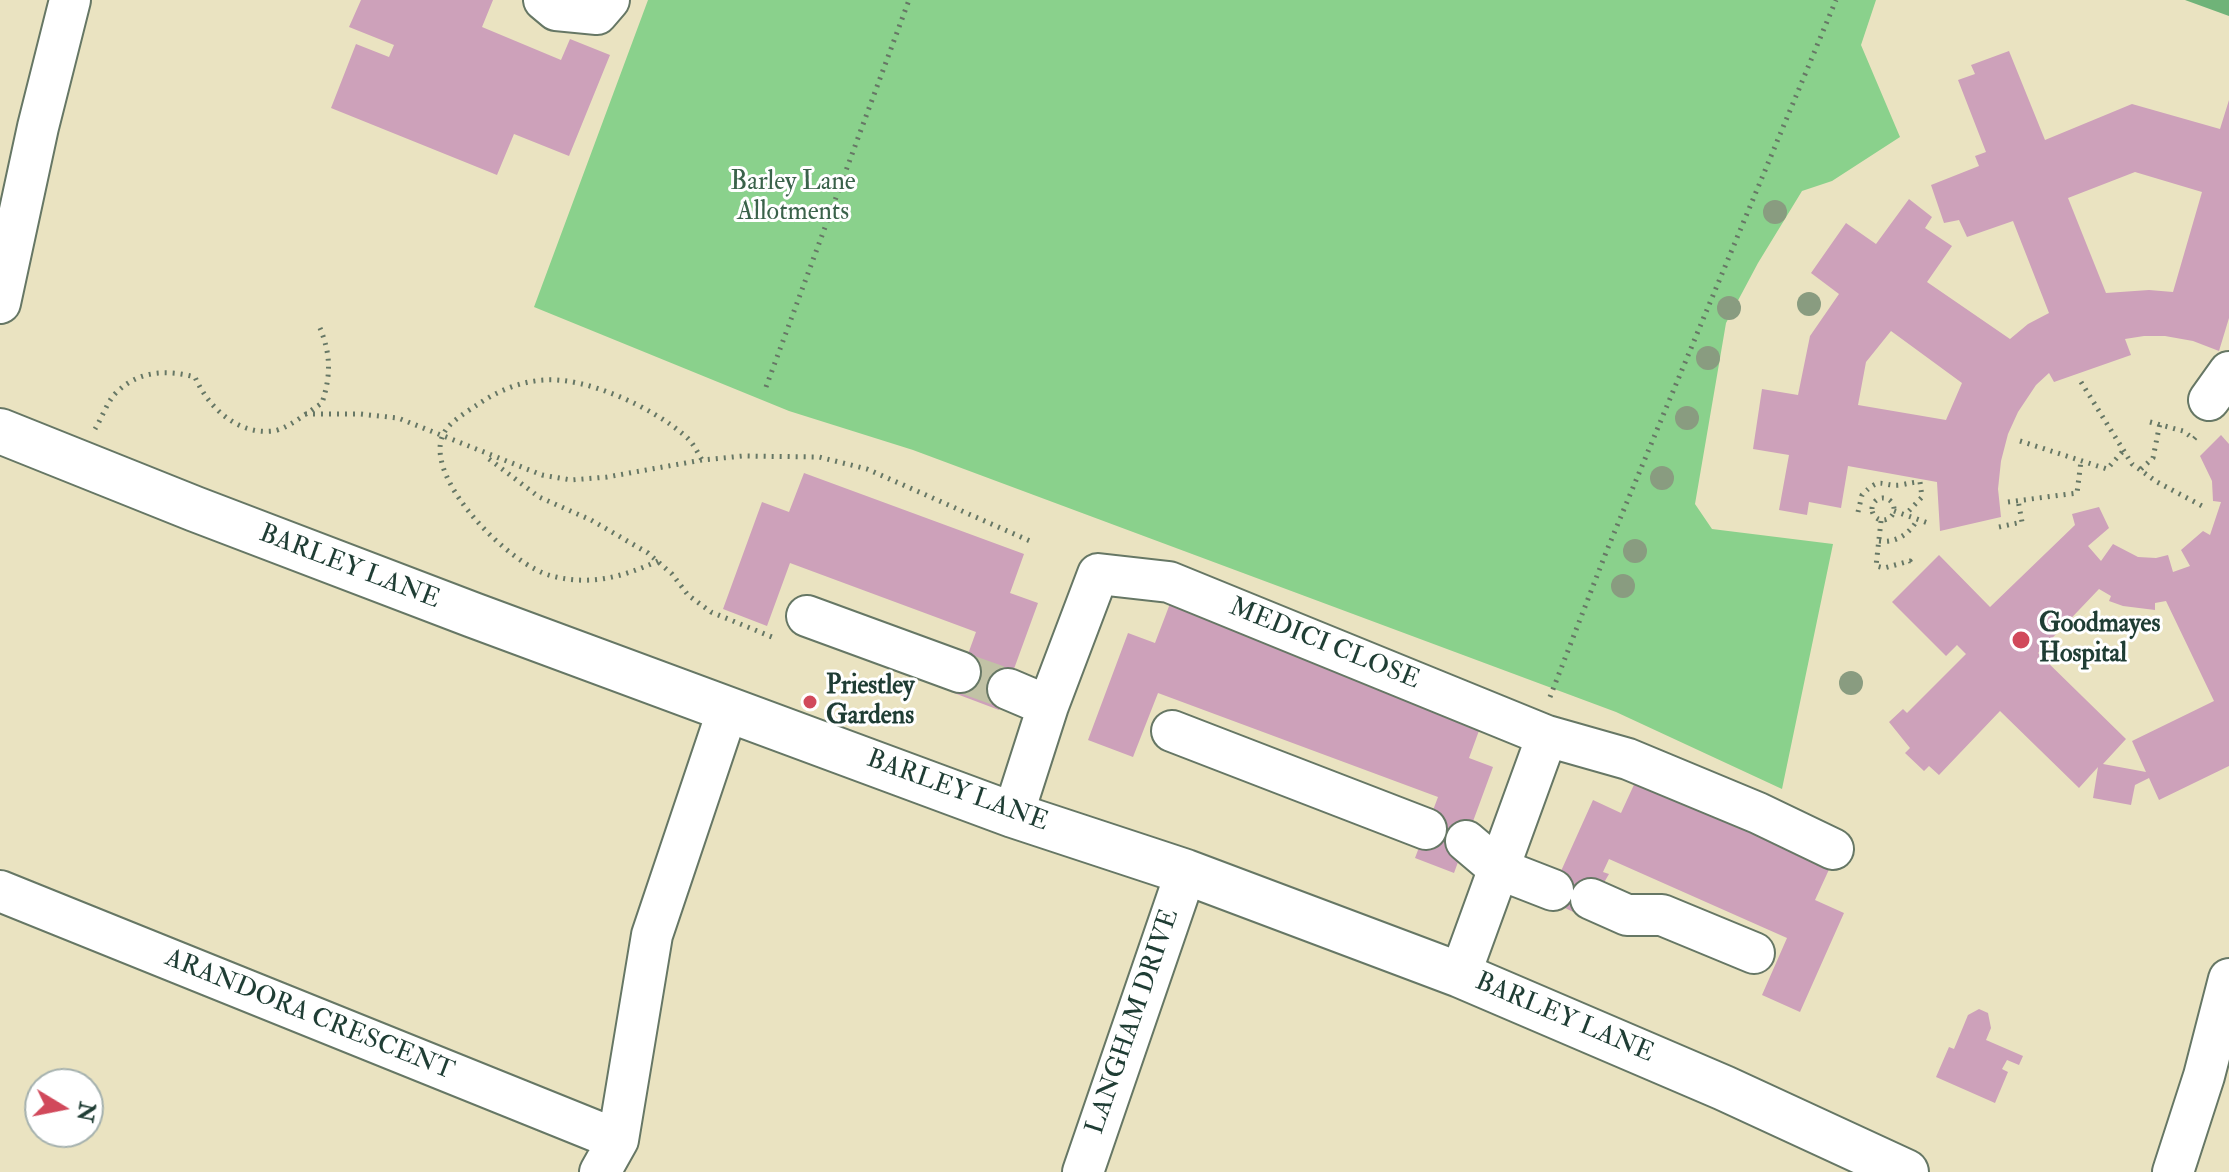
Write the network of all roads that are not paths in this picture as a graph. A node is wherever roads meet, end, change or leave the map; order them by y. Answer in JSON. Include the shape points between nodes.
{"nodes":[{"id":1,"x":70,"y":0,"type":"edge"},
{"id":2,"x":544,"y":0,"type":"edge"},
{"id":3,"x":609,"y":0,"type":"edge"},
{"id":4,"x":0,"y":303,"type":"edge"},
{"id":5,"x":0,"y":431,"type":"edge"},
{"id":6,"x":807,"y":616,"type":"dead end"},
{"id":7,"x":960,"y":672,"type":"tunnel mouth"},
{"id":8,"x":1008,"y":689,"type":"tunnel mouth"},
{"id":9,"x":1048,"y":706,"type":"junction"},
{"id":10,"x":728,"y":709,"type":"junction"},
{"id":11,"x":1172,"y":731,"type":"dead end"},
{"id":12,"x":1542,"y":734,"type":"junction"},
{"id":13,"x":1013,"y":815,"type":"junction"},
{"id":14,"x":1426,"y":829,"type":"dead end"},
{"id":15,"x":1466,"y":841,"type":"dead end"},
{"id":16,"x":1833,"y":849,"type":"dead end"},
{"id":17,"x":1499,"y":869,"type":"junction"},
{"id":18,"x":1186,"y":872,"type":"junction"},
{"id":19,"x":1553,"y":890,"type":"dead end"},
{"id":20,"x":0,"y":891,"type":"edge"},
{"id":21,"x":1591,"y":899,"type":"dead end"},
{"id":22,"x":1754,"y":953,"type":"dead end"},
{"id":23,"x":1460,"y":975,"type":"junction"},
{"id":24,"x":2229,"y":979,"type":"edge"},
{"id":25,"x":609,"y":1156,"type":"edge"},
{"id":26,"x":1083,"y":1172,"type":"edge"},
{"id":27,"x":1906,"y":1172,"type":"edge"},
{"id":28,"x":2173,"y":1172,"type":"edge"}],
"edges":[{"from":1,"to":4,"type":"street"},
{"from":2,"to":3,"type":"street","via":[[556,10],[597,14]]},
{"from":5,"to":10,"type":"main road","name":"BARLEY LANE"},
{"from":6,"to":7,"type":"street"},
{"from":8,"to":9,"type":"street"},
{"from":9,"to":12,"type":"street","name":"MEDICI CLOSE","via":[[1098,574],[1169,582]]},
{"from":9,"to":13,"type":"street","name":"MEDICI CLOSE"},
{"from":10,"to":13,"type":"main road","name":"BARLEY LANE"},
{"from":10,"to":25,"type":"street","via":[[652,935]]},
{"from":11,"to":14,"type":"street"},
{"from":12,"to":16,"type":"street","via":[[1628,759]]},
{"from":12,"to":17,"type":"street"},
{"from":13,"to":18,"type":"main road","name":"BARLEY LANE"},
{"from":15,"to":17,"type":"street"},
{"from":17,"to":19,"type":"street"},
{"from":17,"to":23,"type":"street"},
{"from":18,"to":23,"type":"main road","name":"BARLEY LANE"},
{"from":18,"to":26,"type":"street","name":"LANGHAM DRIVE"},
{"from":20,"to":25,"type":"street","name":"ARANDORA CRESCENT"},
{"from":21,"to":22,"type":"street","via":[[1627,915],[1662,915]]},
{"from":23,"to":27,"type":"main road","name":"BARLEY LANE"},
{"from":24,"to":28,"type":"street"}]}
